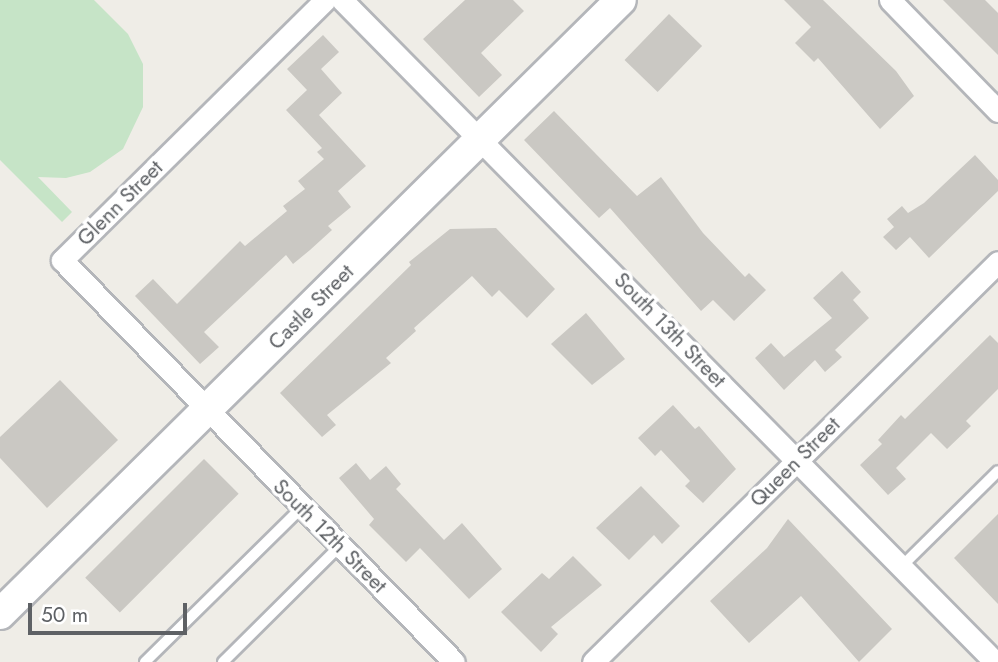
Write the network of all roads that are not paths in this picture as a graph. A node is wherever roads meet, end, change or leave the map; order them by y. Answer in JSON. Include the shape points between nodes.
{"nodes":[{"id":1,"x":325,"y":0,"type":"edge"},
{"id":2,"x":342,"y":0,"type":"edge"},
{"id":3,"x":621,"y":0,"type":"edge"},
{"id":4,"x":890,"y":0,"type":"edge"},
{"id":5,"x":998,"y":111,"type":"edge"},
{"id":6,"x":480,"y":140,"type":"junction"},
{"id":7,"x":998,"y":262,"type":"edge"},
{"id":8,"x":206,"y":410,"type":"junction"},
{"id":9,"x":797,"y":461,"type":"junction"},
{"id":10,"x":998,"y":471,"type":"edge"},
{"id":11,"x":302,"y":507,"type":"junction"},
{"id":12,"x":340,"y":546,"type":"junction"},
{"id":13,"x":901,"y":567,"type":"junction"},
{"id":14,"x":0,"y":614,"type":"edge"},
{"id":15,"x":145,"y":662,"type":"edge"},
{"id":16,"x":223,"y":662,"type":"edge"},
{"id":17,"x":454,"y":662,"type":"edge"},
{"id":18,"x":593,"y":662,"type":"edge"},
{"id":19,"x":995,"y":662,"type":"edge"}],
"edges":[{"from":1,"to":8,"type":"street","name":"Glenn Street","via":[[62,260]]},
{"from":2,"to":6,"type":"street","name":"South 13th Street"},
{"from":3,"to":6,"type":"street","name":"Castle Street"},
{"from":4,"to":5,"type":"street"},
{"from":6,"to":8,"type":"street","name":"Castle Street"},
{"from":6,"to":9,"type":"street","name":"South 13th Street"},
{"from":7,"to":9,"type":"street","name":"Queen Street"},
{"from":8,"to":11,"type":"street","name":"South 12th Street"},
{"from":8,"to":14,"type":"street","name":"Castle Street"},
{"from":9,"to":13,"type":"street","name":"South 13th Street"},
{"from":9,"to":18,"type":"street","name":"Queen Street"},
{"from":10,"to":13,"type":"lane"},
{"from":11,"to":12,"type":"street","name":"South 12th Street"},
{"from":11,"to":15,"type":"lane"},
{"from":12,"to":16,"type":"lane"},
{"from":12,"to":17,"type":"street","name":"South 12th Street"},
{"from":13,"to":19,"type":"street","name":"South 13th Street"}]}
